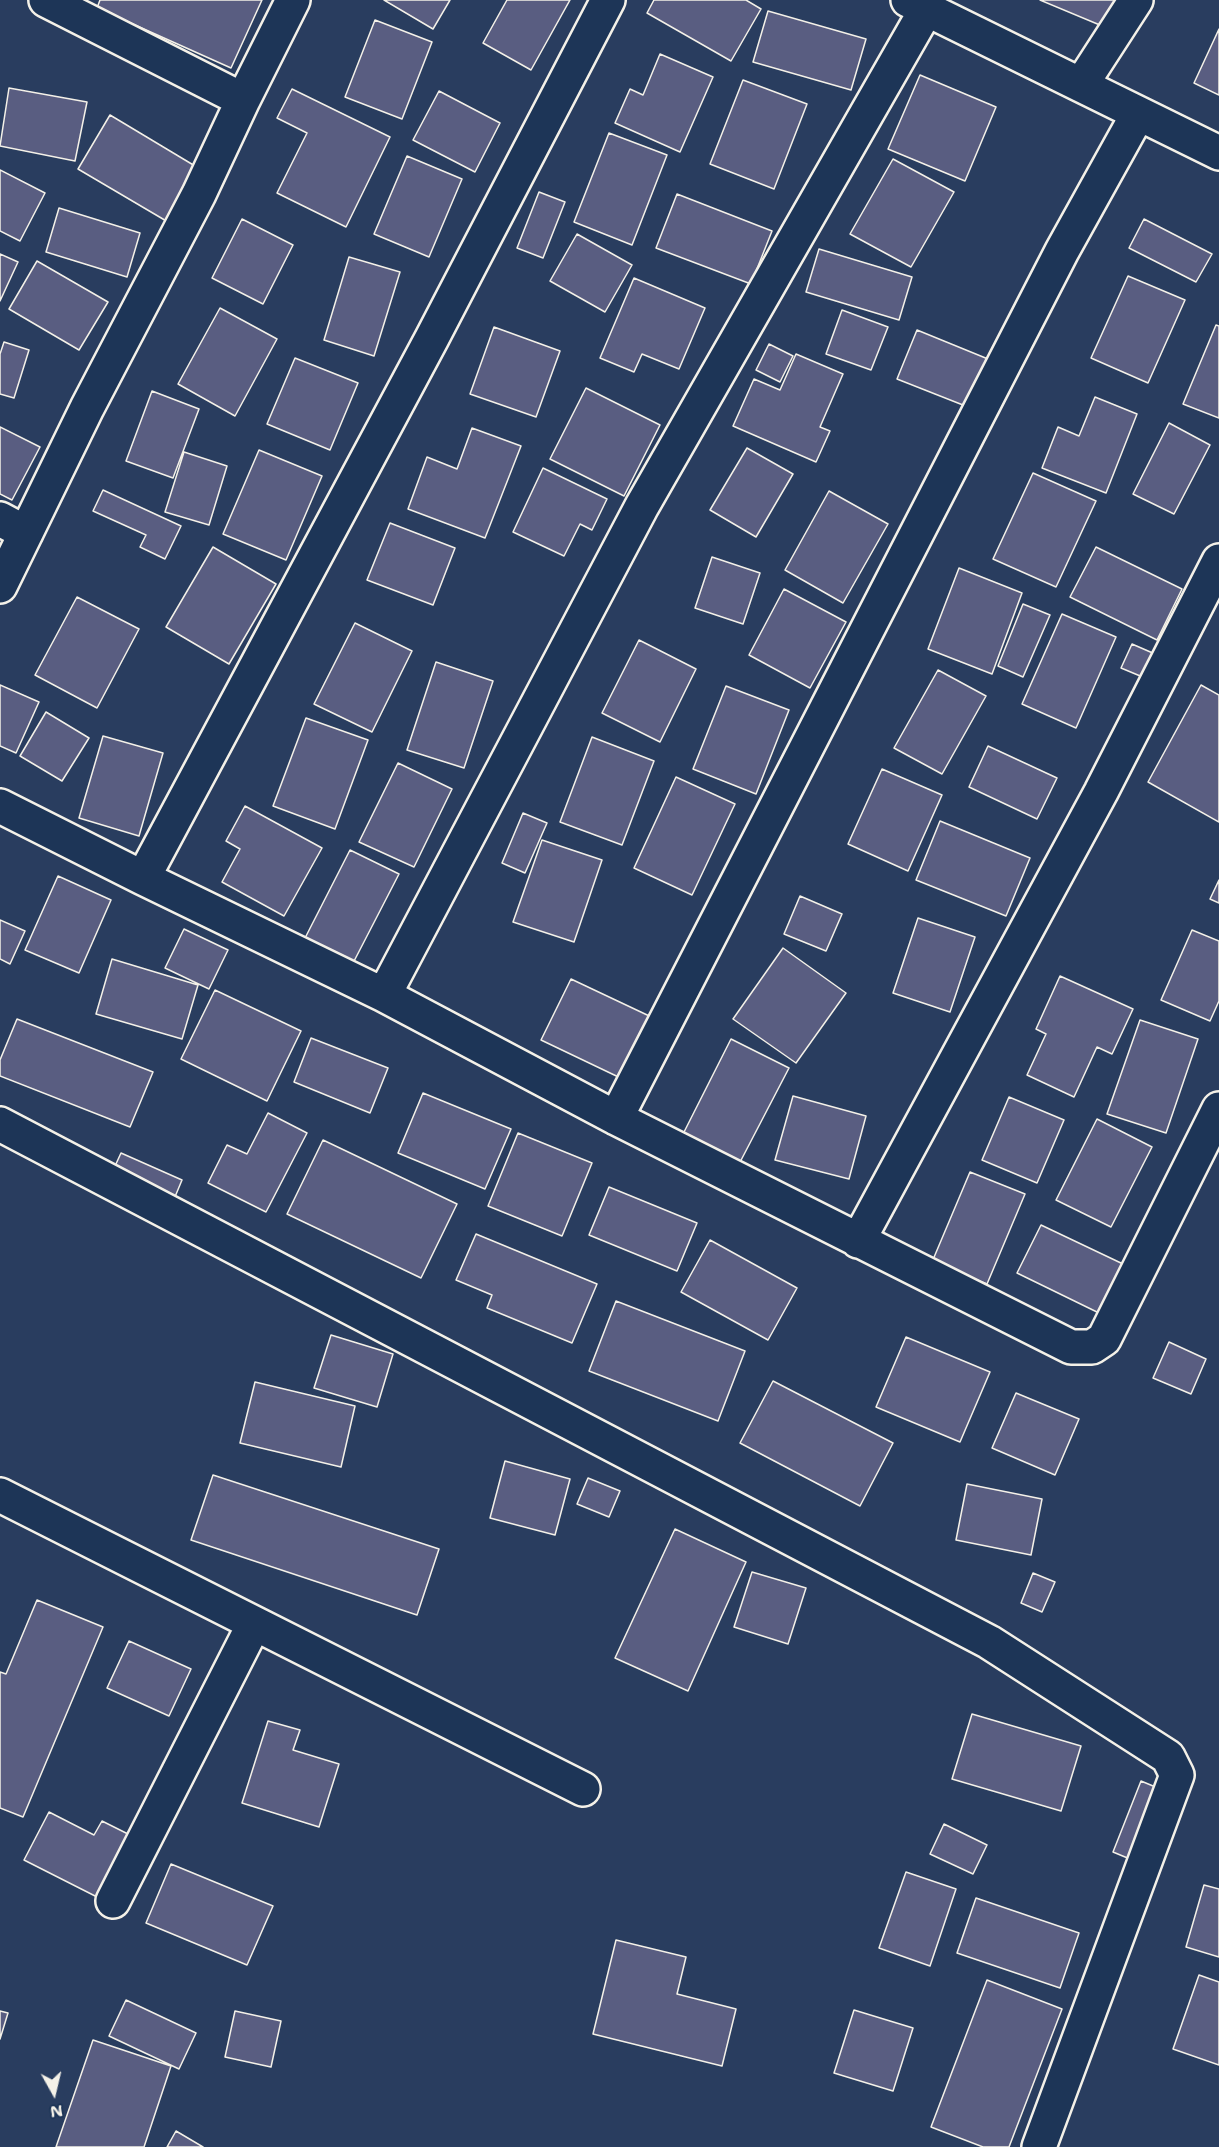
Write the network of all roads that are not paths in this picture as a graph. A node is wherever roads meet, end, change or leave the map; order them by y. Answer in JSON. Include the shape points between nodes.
{"nodes":[{"id":1,"x":46,"y":0,"type":"edge"},
{"id":2,"x":293,"y":0,"type":"edge"},
{"id":3,"x":608,"y":0,"type":"edge"},
{"id":4,"x":1136,"y":0,"type":"edge"},
{"id":5,"x":917,"y":5,"type":"edge"},
{"id":6,"x":1081,"y":85,"type":"junction"},
{"id":7,"x":243,"y":100,"type":"junction"},
{"id":8,"x":1138,"y":114,"type":"junction"},
{"id":9,"x":1219,"y":153,"type":"edge"},
{"id":10,"x":13,"y":526,"type":"edge"},
{"id":11,"x":1219,"y":561,"type":"edge"},
{"id":12,"x":0,"y":586,"type":"edge"},
{"id":13,"x":0,"y":806,"type":"edge"},
{"id":14,"x":143,"y":878,"type":"junction"},
{"id":15,"x":384,"y":995,"type":"junction"},
{"id":16,"x":1219,"y":1109,"type":"edge"},
{"id":17,"x":616,"y":1118,"type":"junction"},
{"id":18,"x":0,"y":1124,"type":"edge"},
{"id":19,"x":858,"y":1241,"type":"junction"},
{"id":20,"x":0,"y":1495,"type":"edge"},
{"id":21,"x":254,"y":1624,"type":"junction"},
{"id":22,"x":583,"y":1789,"type":"dead end"},
{"id":23,"x":113,"y":1901,"type":"dead end"},
{"id":24,"x":1039,"y":2147,"type":"edge"}],
"edges":[{"from":1,"to":7,"type":"street"},
{"from":2,"to":7,"type":"street"},
{"from":3,"to":14,"type":"street","via":[[427,349]]},
{"from":4,"to":6,"type":"street"},
{"from":5,"to":6,"type":"street"},
{"from":5,"to":15,"type":"street","via":[[642,506]]},
{"from":6,"to":8,"type":"street"},
{"from":7,"to":10,"type":"street","via":[[199,194],[87,408]]},
{"from":8,"to":9,"type":"street"},
{"from":8,"to":17,"type":"street","via":[[1062,251]]},
{"from":10,"to":12,"type":"street"},
{"from":11,"to":19,"type":"street","via":[[1101,792]]},
{"from":13,"to":14,"type":"street"},
{"from":14,"to":15,"type":"street"},
{"from":15,"to":17,"type":"street"},
{"from":16,"to":19,"type":"street","via":[[1115,1319],[1104,1338],[1092,1347],[1071,1347]]},
{"from":17,"to":19,"type":"street"},
{"from":18,"to":24,"type":"street","via":[[988,1642],[1168,1757],[1177,1775]]},
{"from":20,"to":21,"type":"street"},
{"from":21,"to":22,"type":"street"},
{"from":21,"to":23,"type":"street"}]}
